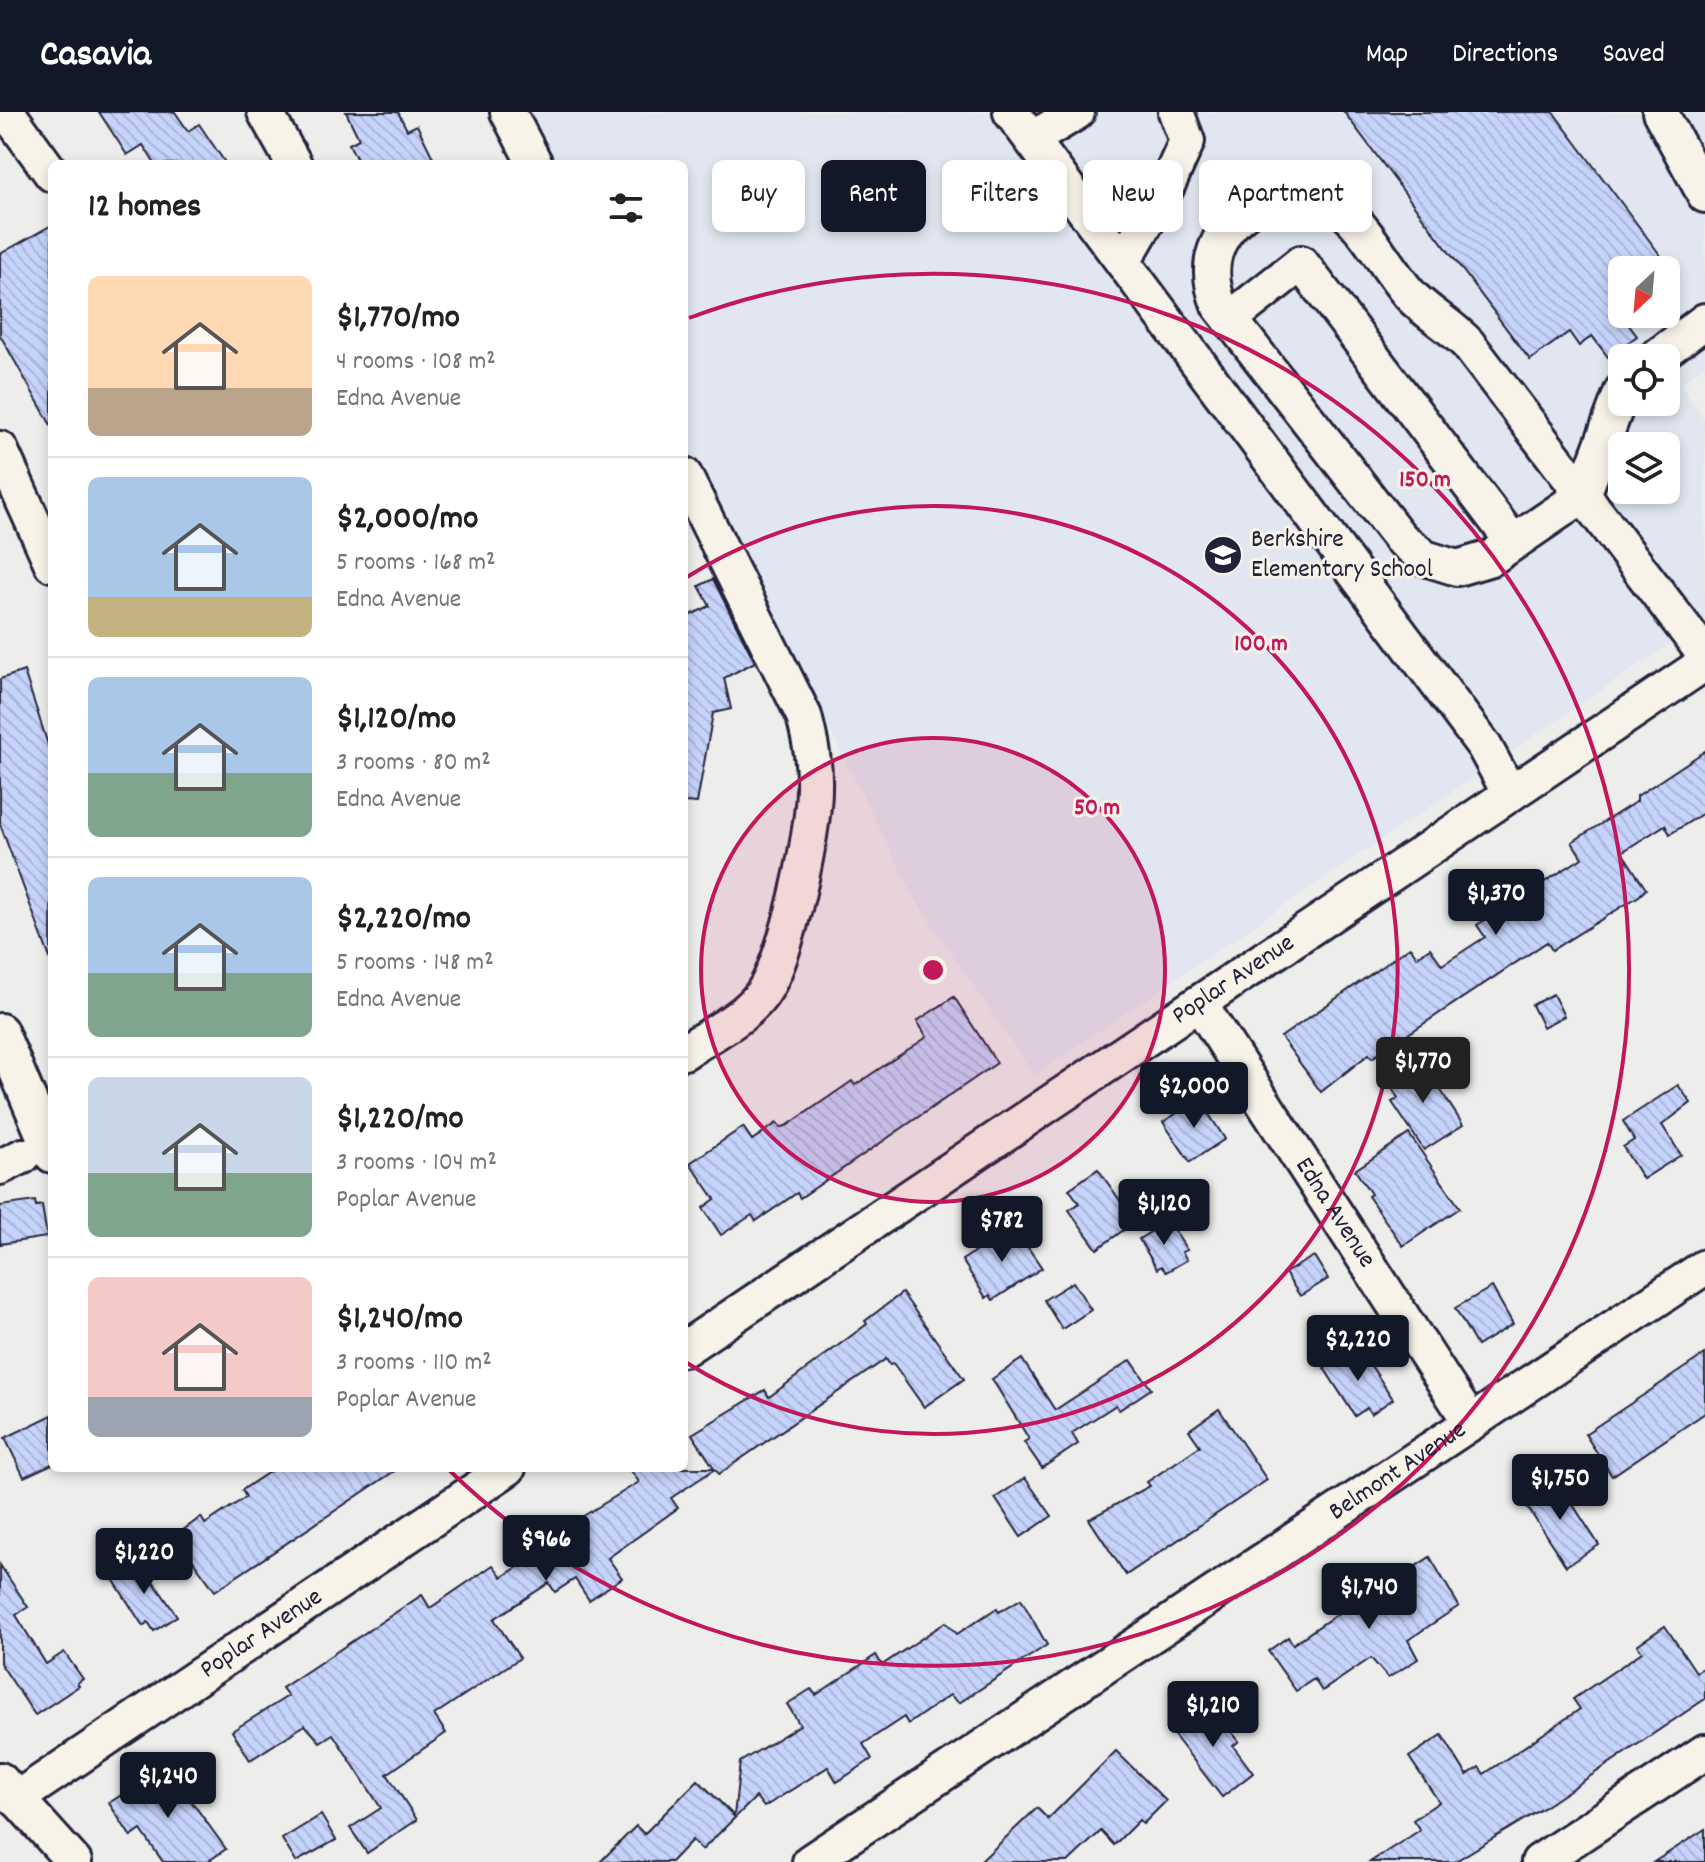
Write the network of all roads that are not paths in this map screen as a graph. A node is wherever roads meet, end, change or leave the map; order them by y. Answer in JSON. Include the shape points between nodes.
{"nodes":[{"id":1,"x":7,"y":112,"type":"edge"},
{"id":2,"x":265,"y":112,"type":"edge"},
{"id":3,"x":508,"y":112,"type":"edge"},
{"id":4,"x":1011,"y":112,"type":"edge"},
{"id":5,"x":1077,"y":112,"type":"edge"},
{"id":6,"x":1176,"y":112,"type":"edge"},
{"id":7,"x":1660,"y":112,"type":"edge"},
{"id":8,"x":1032,"y":139,"type":"junction"},
{"id":9,"x":292,"y":160,"type":"edge"},
{"id":10,"x":533,"y":160,"type":"edge"},
{"id":11,"x":48,"y":168,"type":"edge"},
{"id":12,"x":1705,"y":195,"type":"edge"},
{"id":13,"x":1123,"y":262,"type":"junction"},
{"id":14,"x":1230,"y":319,"type":"junction"},
{"id":15,"x":1705,"y":321,"type":"edge"},
{"id":16,"x":1674,"y":344,"type":"edge"},
{"id":17,"x":1613,"y":416,"type":"edge"},
{"id":18,"x":0,"y":449,"type":"edge"},
{"id":19,"x":688,"y":483,"type":"edge"},
{"id":20,"x":1583,"y":495,"type":"junction"},
{"id":21,"x":1513,"y":542,"type":"junction"},
{"id":22,"x":48,"y":555,"type":"edge"},
{"id":23,"x":1705,"y":655,"type":"edge"},
{"id":24,"x":1705,"y":663,"type":"edge"},
{"id":25,"x":1510,"y":794,"type":"junction"},
{"id":26,"x":1199,"y":1003,"type":"junction"},
{"id":27,"x":0,"y":1031,"type":"edge"},
{"id":28,"x":688,"y":1049,"type":"edge"},
{"id":29,"x":25,"y":1160,"type":"edge"},
{"id":30,"x":1705,"y":1267,"type":"edge"},
{"id":31,"x":688,"y":1346,"type":"edge"},
{"id":32,"x":1471,"y":1423,"type":"junction"},
{"id":33,"x":495,"y":1472,"type":"edge"},
{"id":34,"x":1705,"y":1752,"type":"edge"},
{"id":35,"x":8,"y":1789,"type":"edge"},
{"id":36,"x":1581,"y":1851,"type":"edge"},
{"id":37,"x":74,"y":1862,"type":"edge"},
{"id":38,"x":810,"y":1862,"type":"edge"},
{"id":39,"x":1539,"y":1862,"type":"edge"}],
"edges":[{"from":1,"to":11,"type":"street"},
{"from":2,"to":9,"type":"street"},
{"from":3,"to":10,"type":"street"},
{"from":4,"to":8,"type":"street"},
{"from":5,"to":8,"type":"street"},
{"from":6,"to":13,"type":"street","via":[[1187,141]]},
{"from":7,"to":12,"type":"street"},
{"from":8,"to":13,"type":"street"},
{"from":13,"to":25,"type":"street","via":[[1484,746]]},
{"from":14,"to":20,"type":"street","via":[[1211,285],[1211,266],[1225,232],[1273,195],[1320,194],[1353,219],[1413,297],[1468,344]]},
{"from":14,"to":21,"type":"street","via":[[1400,538],[1425,558],[1457,568],[1491,558]]},
{"from":14,"to":21,"type":"street","via":[[1301,263]]},
{"from":15,"to":16,"type":"street"},
{"from":17,"to":20,"type":"street"},
{"from":18,"to":22,"type":"street"},
{"from":19,"to":28,"type":"street","via":[[804,716],[813,753],[814,791],[793,909],[775,974],[760,997]]},
{"from":20,"to":21,"type":"street"},
{"from":20,"to":23,"type":"street"},
{"from":24,"to":25,"type":"street","name":"Poplar Avenue"},
{"from":25,"to":26,"type":"street","name":"Poplar Avenue"},
{"from":26,"to":31,"type":"street","name":"Poplar Avenue"},
{"from":26,"to":32,"type":"street","name":"Edna Avenue"},
{"from":27,"to":29,"type":"street"},
{"from":30,"to":32,"type":"street","name":"Belmont Avenue"},
{"from":32,"to":38,"type":"street","name":"Belmont Avenue"},
{"from":33,"to":35,"type":"street","name":"Poplar Avenue"},
{"from":34,"to":36,"type":"street"},
{"from":35,"to":37,"type":"street"},
{"from":36,"to":39,"type":"street"}]}
